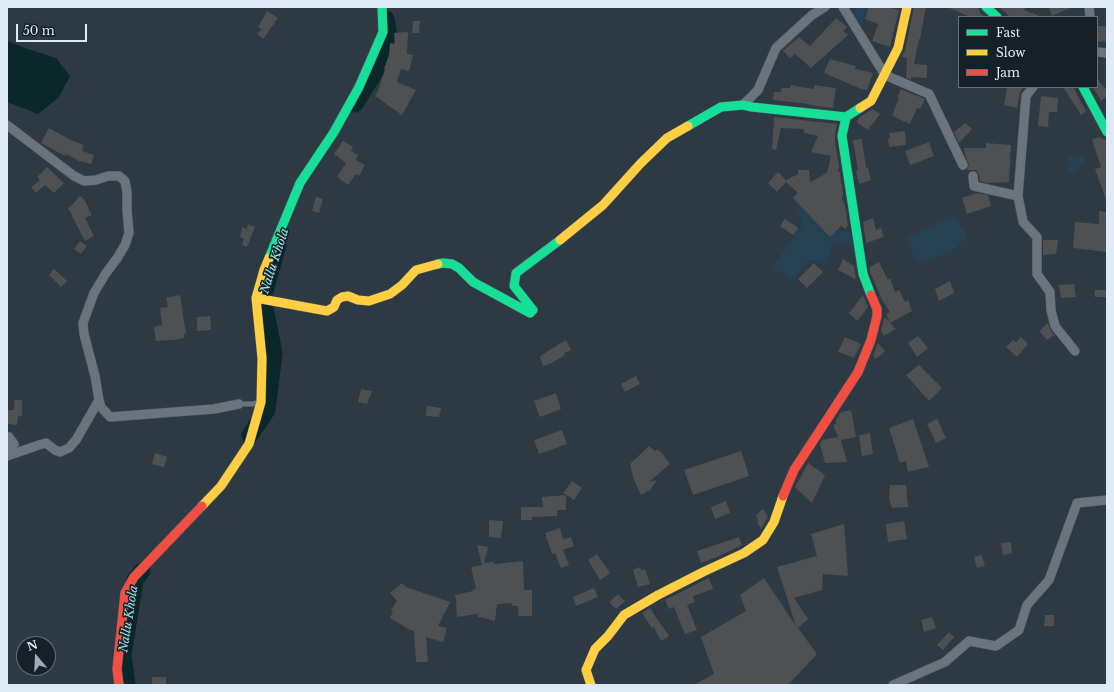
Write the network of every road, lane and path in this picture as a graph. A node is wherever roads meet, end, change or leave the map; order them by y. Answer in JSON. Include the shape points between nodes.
{"nodes":[{"id":1,"x":382,"y":7,"type":"edge"},
{"id":2,"x":825,"y":7,"type":"edge"},
{"id":3,"x":842,"y":7,"type":"edge"},
{"id":4,"x":907,"y":7,"type":"edge"},
{"id":5,"x":986,"y":7,"type":"edge"},
{"id":6,"x":996,"y":16,"type":"edge"},
{"id":7,"x":885,"y":76,"type":"junction"},
{"id":8,"x":1032,"y":88,"type":"edge"},
{"id":9,"x":1083,"y":88,"type":"edge"},
{"id":10,"x":744,"y":105,"type":"junction"},
{"id":11,"x":846,"y":117,"type":"junction"},
{"id":12,"x":7,"y":125,"type":"edge"},
{"id":13,"x":1107,"y":132,"type":"edge"},
{"id":14,"x":963,"y":165,"type":"dead end"},
{"id":15,"x":973,"y":176,"type":"dead end"},
{"id":16,"x":1018,"y":196,"type":"junction"},
{"id":17,"x":256,"y":298,"type":"junction"},
{"id":18,"x":1076,"y":351,"type":"dead end"},
{"id":19,"x":99,"y":400,"type":"junction"},
{"id":20,"x":261,"y":402,"type":"junction"},
{"id":21,"x":239,"y":404,"type":"joint"},
{"id":22,"x":7,"y":438,"type":"edge"},
{"id":23,"x":7,"y":450,"type":"edge"},
{"id":24,"x":7,"y":456,"type":"edge"},
{"id":25,"x":1107,"y":500,"type":"edge"},
{"id":26,"x":119,"y":685,"type":"edge"},
{"id":27,"x":591,"y":685,"type":"edge"},
{"id":28,"x":893,"y":685,"type":"edge"}],
"edges":[{"from":1,"to":17,"type":"street","via":[[383,32],[359,87],[334,132],[300,182],[264,270]]},
{"from":2,"to":10,"type":"street","via":[[812,15],[776,48],[758,90]]},
{"from":3,"to":7,"type":"street"},
{"from":4,"to":7,"type":"street","via":[[898,48]]},
{"from":5,"to":6,"type":"street"},
{"from":7,"to":11,"type":"street","via":[[871,101]]},
{"from":7,"to":14,"type":"street","via":[[929,94]]},
{"from":8,"to":16,"type":"street","via":[[1026,96]]},
{"from":9,"to":13,"type":"street"},
{"from":10,"to":11,"type":"street"},
{"from":10,"to":17,"type":"street","via":[[721,108],[667,138],[603,205],[516,273],[514,286],[533,310],[530,313],[473,282],[459,268],[443,263],[416,270],[390,294],[369,301],[342,297],[327,311]]},
{"from":11,"to":27,"type":"street","via":[[842,136],[863,274],[877,316],[871,340],[858,372],[794,470],[774,522],[763,540],[744,553],[658,595],[624,615],[595,649],[586,670]]},
{"from":12,"to":19,"type":"street","via":[[84,181],[119,176],[125,181],[128,192],[129,233],[118,257],[94,292],[83,323]]},
{"from":15,"to":16,"type":"street","via":[[974,186]]},
{"from":16,"to":18,"type":"street","via":[[1023,222],[1036,237],[1038,274],[1050,292],[1055,326]]},
{"from":17,"to":20,"type":"street","via":[[262,358]]},
{"from":19,"to":21,"type":"street","via":[[101,407],[110,417],[214,409]]},
{"from":19,"to":24,"type":"street","via":[[69,448],[60,452],[46,443]]},
{"from":20,"to":21,"type":"lane"},
{"from":20,"to":26,"type":"street","via":[[249,444],[221,486],[134,577],[125,593],[117,669]]},
{"from":22,"to":23,"type":"street","via":[[9,437],[14,444]]},
{"from":25,"to":28,"type":"street","via":[[1077,503],[1049,580],[1027,605],[1019,630],[996,646],[969,641],[945,662]]}]}
